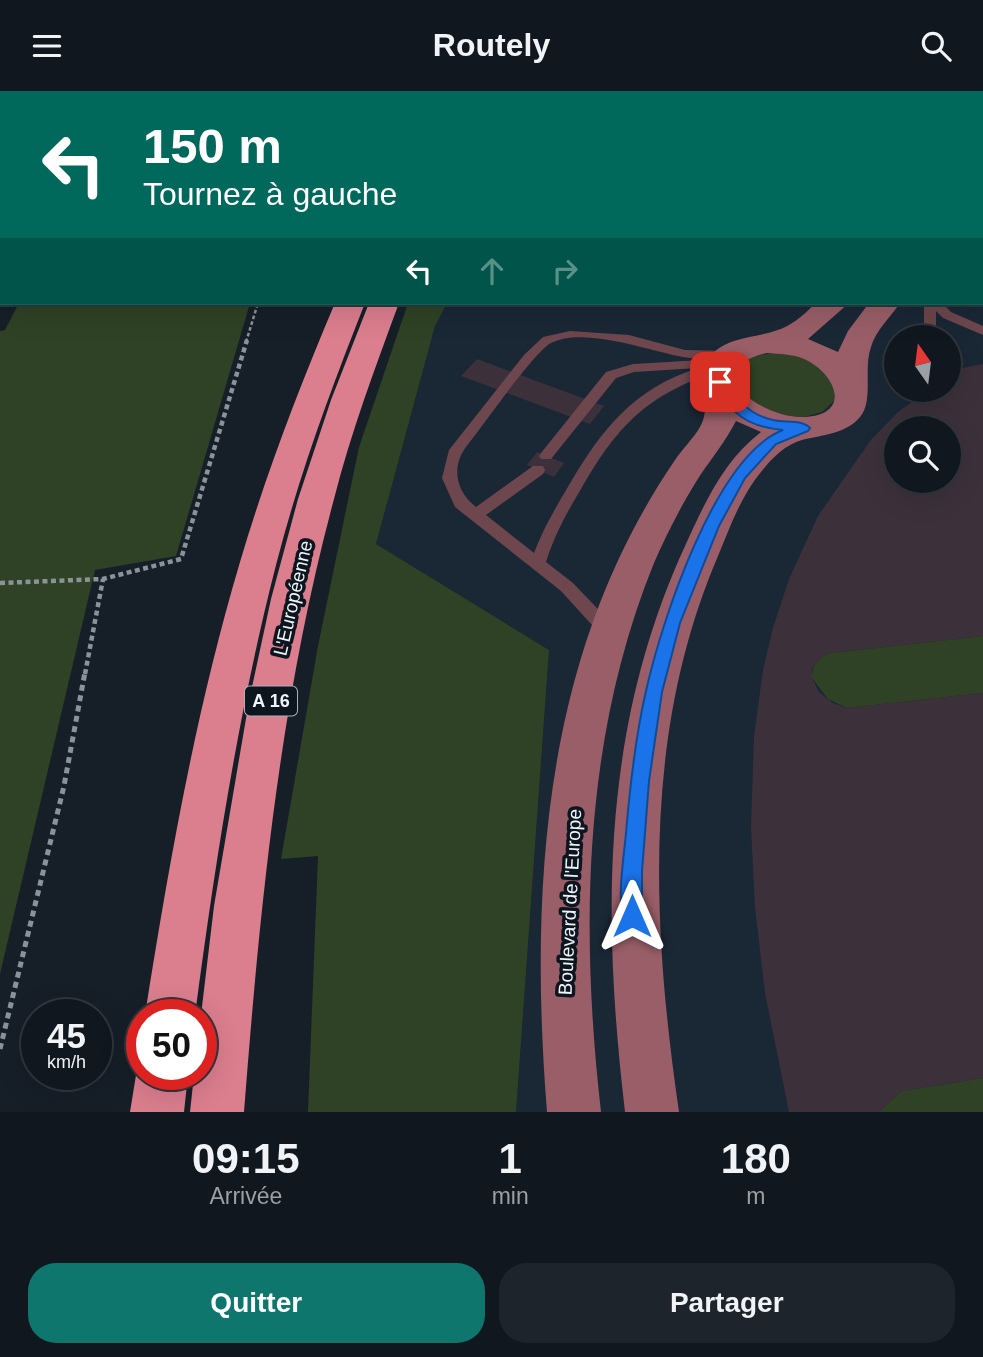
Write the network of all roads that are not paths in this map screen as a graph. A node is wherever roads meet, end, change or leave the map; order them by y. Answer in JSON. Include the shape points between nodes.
{"nodes":[{"id":1,"x":349,"y":305,"type":"edge"},
{"id":2,"x":383,"y":305,"type":"edge"},
{"id":3,"x":832,"y":305,"type":"edge"},
{"id":4,"x":883,"y":305,"type":"edge"},
{"id":5,"x":932,"y":305,"type":"edge"},
{"id":6,"x":934,"y":305,"type":"edge"},
{"id":7,"x":931,"y":325,"type":"edge"},
{"id":8,"x":983,"y":331,"type":"edge"},
{"id":9,"x":767,"y":343,"type":"junction"},
{"id":10,"x":725,"y":367,"type":"junction"},
{"id":11,"x":851,"y":384,"type":"junction"},
{"id":12,"x":803,"y":428,"type":"junction"},
{"id":13,"x":546,"y":456,"type":"dead end"},
{"id":14,"x":538,"y":470,"type":"dead end"},
{"id":15,"x":474,"y":516,"type":"junction"},
{"id":16,"x":538,"y":565,"type":"junction"},
{"id":17,"x":609,"y":632,"type":"junction"},
{"id":18,"x":173,"y":999,"type":"edge"},
{"id":19,"x":160,"y":1090,"type":"edge"},
{"id":20,"x":157,"y":1112,"type":"edge"},
{"id":21,"x":216,"y":1112,"type":"edge"},
{"id":22,"x":574,"y":1112,"type":"edge"},
{"id":23,"x":652,"y":1112,"type":"edge"}],
"edges":[{"from":1,"to":18,"type":"highway","name":"L'Européenne","number":"A 16","via":[[294,444],[242,627],[206,790]]},
{"from":2,"to":21,"type":"highway","name":"L'Européenne","number":"A 16","via":[[326,465],[279,657],[245,859]]},
{"from":3,"to":9,"type":"main road","via":[[802,331]]},
{"from":4,"to":11,"type":"main road","via":[[854,347]]},
{"from":5,"to":7,"type":"lane"},
{"from":6,"to":8,"type":"lane"},
{"from":9,"to":10,"type":"main road","via":[[747,347]]},
{"from":9,"to":11,"type":"main road","via":[[821,353],[841,367]]},
{"from":10,"to":12,"type":"main road","via":[[731,403],[755,419]]},
{"from":10,"to":13,"type":"lane","via":[[633,368],[611,375]]},
{"from":10,"to":15,"type":"lane","via":[[629,339],[570,335],[547,340],[454,453],[449,469],[452,486],[460,503]]},
{"from":10,"to":16,"type":"lane","via":[[664,386],[620,420],[548,533]]},
{"from":10,"to":17,"type":"main road","name":"Boulevard de l'Europe","via":[[718,423],[652,531]]},
{"from":11,"to":12,"type":"main road","via":[[851,402],[843,414]]},
{"from":12,"to":23,"type":"main road","via":[[781,434],[760,450],[726,497],[682,596],[654,692],[632,871],[635,978]]},
{"from":14,"to":15,"type":"lane"},
{"from":15,"to":16,"type":"lane"},
{"from":16,"to":17,"type":"lane","via":[[573,592]]},
{"from":17,"to":22,"type":"main road","name":"Boulevard de l'Europe","via":[[586,724],[572,817],[565,988]]},
{"from":19,"to":20,"type":"highway"}]}
